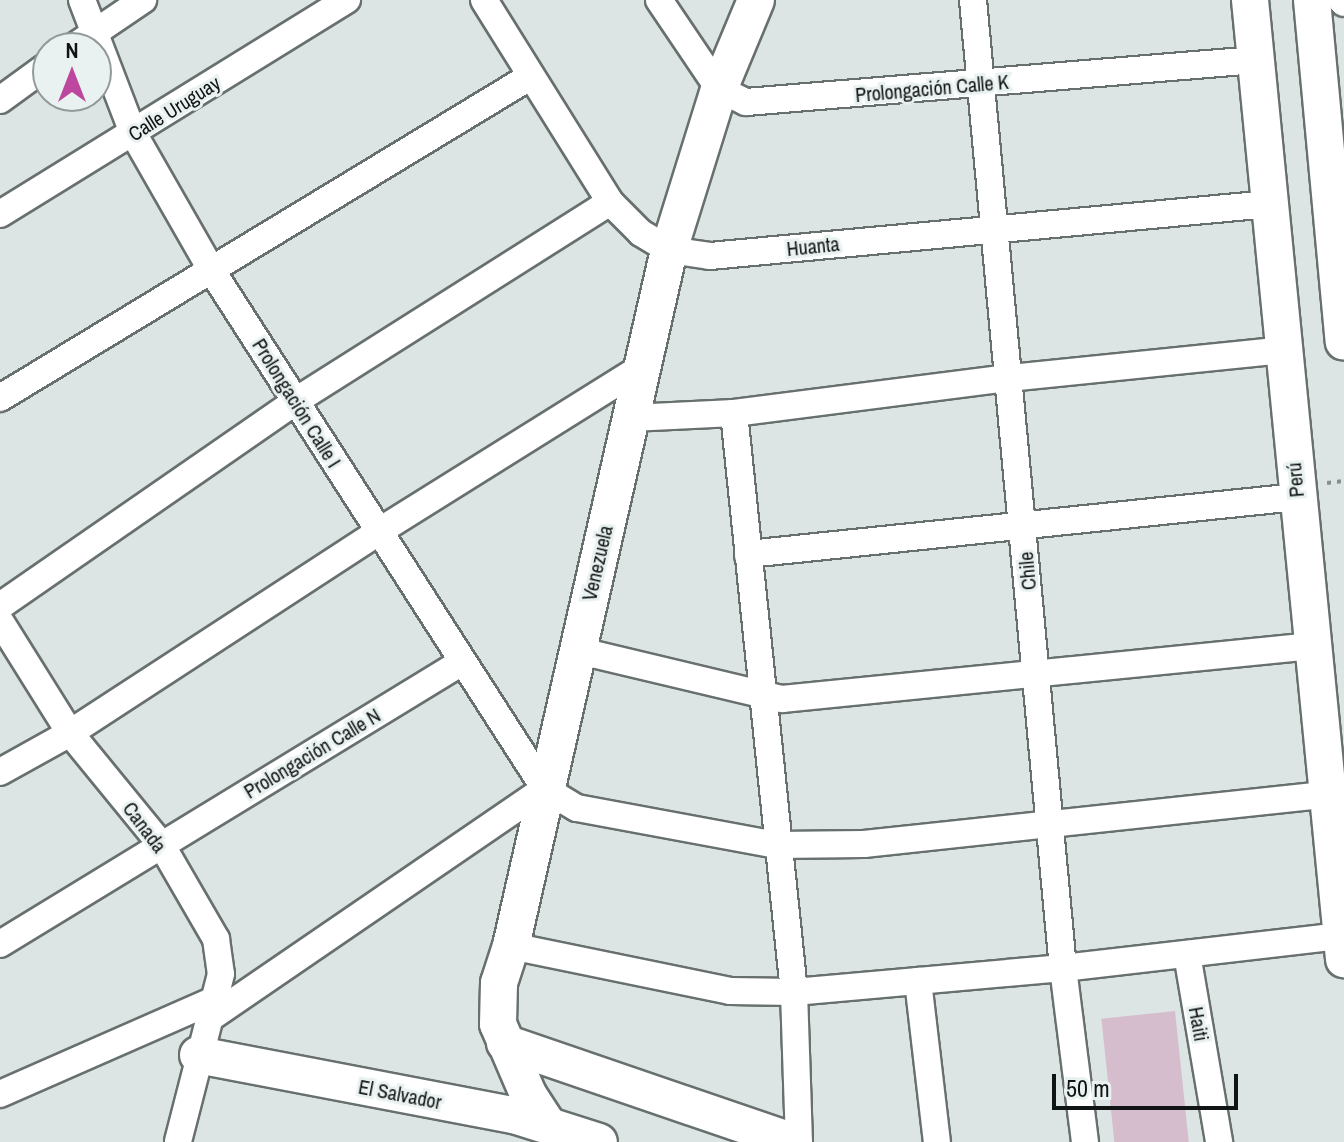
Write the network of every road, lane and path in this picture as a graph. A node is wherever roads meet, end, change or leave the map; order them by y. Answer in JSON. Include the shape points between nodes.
{"nodes":[{"id":1,"x":82,"y":0,"type":"edge"},
{"id":2,"x":143,"y":0,"type":"edge"},
{"id":3,"x":347,"y":0,"type":"edge"},
{"id":4,"x":484,"y":0,"type":"edge"},
{"id":5,"x":659,"y":0,"type":"edge"},
{"id":6,"x":756,"y":0,"type":"edge"},
{"id":7,"x":973,"y":0,"type":"edge"},
{"id":8,"x":1250,"y":0,"type":"edge"},
{"id":9,"x":1312,"y":0,"type":"edge"},
{"id":10,"x":97,"y":31,"type":"junction"},
{"id":11,"x":1256,"y":60,"type":"junction"},
{"id":12,"x":531,"y":76,"type":"junction"},
{"id":13,"x":32,"y":77,"type":"edge"},
{"id":14,"x":981,"y":84,"type":"junction"},
{"id":15,"x":719,"y":89,"type":"junction"},
{"id":16,"x":0,"y":100,"type":"edge"},
{"id":17,"x":133,"y":133,"type":"junction"},
{"id":18,"x":610,"y":202,"type":"junction"},
{"id":19,"x":1270,"y":204,"type":"junction"},
{"id":20,"x":0,"y":214,"type":"edge"},
{"id":21,"x":995,"y":227,"type":"junction"},
{"id":22,"x":669,"y":250,"type":"junction"},
{"id":23,"x":212,"y":271,"type":"junction"},
{"id":24,"x":1344,"y":342,"type":"edge"},
{"id":25,"x":1283,"y":350,"type":"junction"},
{"id":26,"x":642,"y":367,"type":"junction"},
{"id":27,"x":1009,"y":378,"type":"junction"},
{"id":28,"x":0,"y":398,"type":"edge"},
{"id":29,"x":297,"y":400,"type":"junction"},
{"id":30,"x":734,"y":413,"type":"junction"},
{"id":31,"x":631,"y":418,"type":"junction"},
{"id":32,"x":1297,"y":497,"type":"junction"},
{"id":33,"x":1023,"y":525,"type":"junction"},
{"id":34,"x":378,"y":532,"type":"junction"},
{"id":35,"x":748,"y":554,"type":"junction"},
{"id":36,"x":0,"y":606,"type":"edge"},
{"id":37,"x":0,"y":621,"type":"edge"},
{"id":38,"x":1312,"y":646,"type":"junction"},
{"id":39,"x":576,"y":650,"type":"junction"},
{"id":40,"x":462,"y":662,"type":"junction"},
{"id":41,"x":1037,"y":676,"type":"junction"},
{"id":42,"x":764,"y":697,"type":"junction"},
{"id":43,"x":70,"y":733,"type":"junction"},
{"id":44,"x":0,"y":772,"type":"edge"},
{"id":45,"x":545,"y":789,"type":"junction"},
{"id":46,"x":1335,"y":792,"type":"edge"},
{"id":47,"x":1050,"y":826,"type":"junction"},
{"id":48,"x":161,"y":844,"type":"junction"},
{"id":49,"x":777,"y":845,"type":"junction"},
{"id":50,"x":0,"y":944,"type":"edge"},
{"id":51,"x":511,"y":946,"type":"junction"},
{"id":52,"x":1342,"y":947,"type":"edge"},
{"id":53,"x":1187,"y":954,"type":"junction"},
{"id":54,"x":1063,"y":968,"type":"junction"},
{"id":55,"x":918,"y":981,"type":"junction"},
{"id":56,"x":794,"y":992,"type":"junction"},
{"id":57,"x":214,"y":1008,"type":"junction"},
{"id":58,"x":505,"y":1043,"type":"junction"},
{"id":59,"x":198,"y":1055,"type":"junction"},
{"id":60,"x":0,"y":1094,"type":"edge"},
{"id":61,"x":523,"y":1127,"type":"edge"},
{"id":62,"x":178,"y":1142,"type":"edge"},
{"id":63,"x":599,"y":1142,"type":"edge"},
{"id":64,"x":796,"y":1142,"type":"edge"},
{"id":65,"x":937,"y":1142,"type":"edge"},
{"id":66,"x":1085,"y":1142,"type":"edge"},
{"id":67,"x":1219,"y":1142,"type":"edge"}],
"edges":[{"from":1,"to":10,"type":"street","name":"Prolongación Calle I"},
{"from":2,"to":10,"type":"street"},
{"from":3,"to":17,"type":"street","name":"Calle Uruguay"},
{"from":4,"to":12,"type":"street","name":"Huanta"},
{"from":5,"to":15,"type":"street"},
{"from":6,"to":15,"type":"street","name":"Venezuela"},
{"from":7,"to":14,"type":"street","name":"Chile"},
{"from":8,"to":11,"type":"street","name":"Perú"},
{"from":9,"to":24,"type":"street"},
{"from":10,"to":17,"type":"street","name":"Prolongación Calle I"},
{"from":11,"to":14,"type":"street","name":"Prolongación Calle K"},
{"from":11,"to":19,"type":"street","name":"Perú"},
{"from":12,"to":18,"type":"street","name":"Huanta"},
{"from":12,"to":23,"type":"street"},
{"from":13,"to":16,"type":"street"},
{"from":14,"to":15,"type":"street","name":"Prolongación Calle K","via":[[746,102]]},
{"from":14,"to":21,"type":"street","name":"Chile"},
{"from":15,"to":22,"type":"street","name":"Venezuela"},
{"from":17,"to":20,"type":"street","name":"Calle Uruguay"},
{"from":17,"to":23,"type":"street","name":"Prolongación Calle I"},
{"from":18,"to":22,"type":"street","name":"Huanta","via":[[641,233]]},
{"from":18,"to":29,"type":"street"},
{"from":19,"to":21,"type":"street","name":"Huanta"},
{"from":19,"to":25,"type":"street","name":"Perú"},
{"from":21,"to":22,"type":"street","name":"Huanta","via":[[710,256]]},
{"from":21,"to":27,"type":"street","name":"Chile"},
{"from":22,"to":26,"type":"street","name":"Venezuela"},
{"from":23,"to":28,"type":"street"},
{"from":23,"to":29,"type":"street","name":"Prolongación Calle I"},
{"from":25,"to":27,"type":"street"},
{"from":25,"to":32,"type":"street","name":"Perú"},
{"from":26,"to":31,"type":"street","name":"Venezuela"},
{"from":26,"to":34,"type":"street"},
{"from":27,"to":30,"type":"street"},
{"from":27,"to":33,"type":"street","name":"Chile"},
{"from":29,"to":34,"type":"street","name":"Prolongación Calle I"},
{"from":29,"to":36,"type":"street"},
{"from":30,"to":31,"type":"street"},
{"from":30,"to":35,"type":"street"},
{"from":31,"to":39,"type":"street","name":"Venezuela"},
{"from":32,"to":33,"type":"street"},
{"from":32,"to":38,"type":"street","name":"Perú"},
{"from":33,"to":35,"type":"street"},
{"from":33,"to":41,"type":"street","name":"Chile"},
{"from":34,"to":40,"type":"street","name":"Prolongación Calle I"},
{"from":34,"to":43,"type":"street"},
{"from":35,"to":42,"type":"street"},
{"from":37,"to":43,"type":"street","name":"Canada"},
{"from":38,"to":41,"type":"street"},
{"from":38,"to":46,"type":"street","name":"Perú"},
{"from":39,"to":42,"type":"street"},
{"from":39,"to":45,"type":"street","name":"Venezuela"},
{"from":40,"to":45,"type":"street","name":"Prolongación Calle I"},
{"from":40,"to":48,"type":"street","name":"Prolongación Calle N"},
{"from":41,"to":42,"type":"street"},
{"from":41,"to":47,"type":"street","name":"Chile"},
{"from":42,"to":49,"type":"street"},
{"from":43,"to":44,"type":"street"},
{"from":43,"to":48,"type":"street","name":"Canada"},
{"from":45,"to":49,"type":"street","via":[[577,808]]},
{"from":45,"to":51,"type":"street","name":"Venezuela"},
{"from":45,"to":57,"type":"street"},
{"from":46,"to":47,"type":"street"},
{"from":46,"to":52,"type":"street","name":"Perú"},
{"from":47,"to":49,"type":"street","via":[[864,844]]},
{"from":47,"to":54,"type":"street","name":"Chile"},
{"from":48,"to":50,"type":"street","name":"Prolongación Calle N"},
{"from":48,"to":57,"type":"street","name":"Canada","via":[[216,939],[221,974]]},
{"from":49,"to":56,"type":"street"},
{"from":51,"to":56,"type":"street","via":[[730,991]]},
{"from":51,"to":58,"type":"street","name":"Venezuela","via":[[496,1003]]},
{"from":52,"to":53,"type":"street"},
{"from":53,"to":54,"type":"street"},
{"from":53,"to":67,"type":"street","name":"Haiti"},
{"from":54,"to":55,"type":"street"},
{"from":54,"to":66,"type":"street","name":"Chile"},
{"from":55,"to":56,"type":"street"},
{"from":55,"to":65,"type":"street"},
{"from":56,"to":64,"type":"street"},
{"from":57,"to":59,"type":"street","name":"Canada"},
{"from":57,"to":60,"type":"street"},
{"from":58,"to":61,"type":"street","name":"Venezuela","via":[[528,1094]]},
{"from":58,"to":64,"type":"street"},
{"from":59,"to":61,"type":"street","name":"El Salvador"},
{"from":59,"to":62,"type":"street","name":"Canada"},
{"from":61,"to":63,"type":"street","name":"El Salvador"}]}
